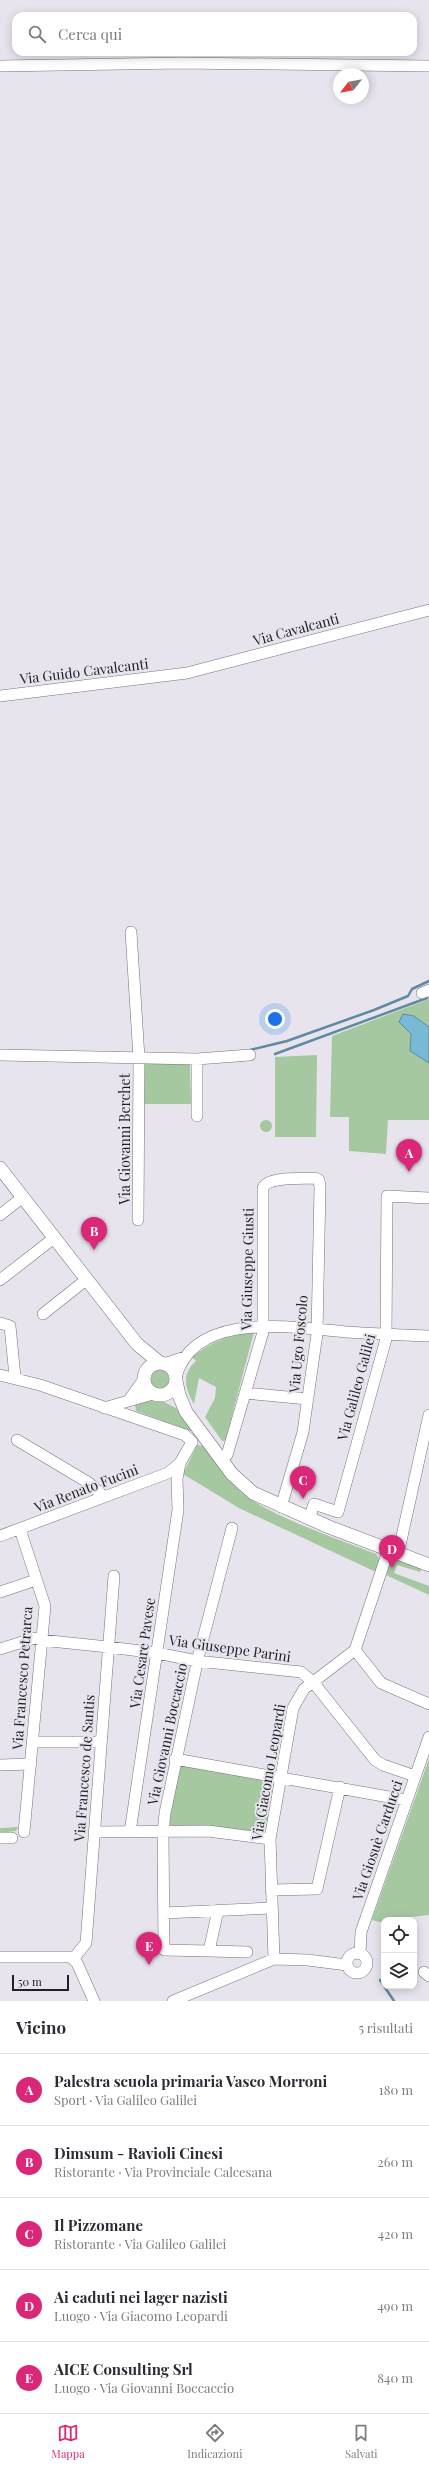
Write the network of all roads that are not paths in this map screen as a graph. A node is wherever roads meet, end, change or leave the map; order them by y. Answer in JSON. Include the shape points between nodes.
{"nodes":[{"id":1,"x":0,"y":66,"type":"edge"},
{"id":2,"x":429,"y":66,"type":"edge"},
{"id":3,"x":429,"y":610,"type":"edge"},
{"id":4,"x":171,"y":676,"type":"joint"},
{"id":5,"x":0,"y":696,"type":"edge"},
{"id":6,"x":131,"y":932,"type":"dead end"},
{"id":7,"x":0,"y":1055,"type":"edge"},
{"id":8,"x":250,"y":1055,"type":"dead end"},
{"id":9,"x":139,"y":1058,"type":"junction"},
{"id":10,"x":197,"y":1059,"type":"junction"},
{"id":11,"x":198,"y":1116,"type":"dead end"},
{"id":12,"x":0,"y":1168,"type":"edge"},
{"id":13,"x":319,"y":1180,"type":"joint"},
{"id":14,"x":22,"y":1197,"type":"junction"},
{"id":15,"x":429,"y":1198,"type":"edge"},
{"id":16,"x":0,"y":1215,"type":"edge"},
{"id":17,"x":138,"y":1220,"type":"dead end"},
{"id":18,"x":54,"y":1238,"type":"junction"},
{"id":19,"x":0,"y":1280,"type":"edge"},
{"id":20,"x":87,"y":1280,"type":"junction"},
{"id":21,"x":43,"y":1314,"type":"dead end"},
{"id":22,"x":0,"y":1323,"type":"edge"},
{"id":23,"x":263,"y":1325,"type":"junction"},
{"id":24,"x":317,"y":1329,"type":"junction"},
{"id":25,"x":386,"y":1335,"type":"junction"},
{"id":26,"x":429,"y":1336,"type":"edge"},
{"id":27,"x":137,"y":1344,"type":"junction"},
{"id":28,"x":185,"y":1357,"type":"junction"},
{"id":29,"x":162,"y":1363,"type":"junction"},
{"id":30,"x":0,"y":1375,"type":"edge"},
{"id":31,"x":145,"y":1375,"type":"junction"},
{"id":32,"x":15,"y":1377,"type":"junction"},
{"id":33,"x":176,"y":1379,"type":"junction"},
{"id":34,"x":245,"y":1393,"type":"junction"},
{"id":35,"x":158,"y":1395,"type":"junction"},
{"id":36,"x":308,"y":1399,"type":"junction"},
{"id":37,"x":125,"y":1403,"type":"junction"},
{"id":38,"x":104,"y":1408,"type":"junction"},
{"id":39,"x":186,"y":1412,"type":"junction"},
{"id":40,"x":429,"y":1415,"type":"edge"},
{"id":41,"x":131,"y":1417,"type":"junction"},
{"id":42,"x":17,"y":1440,"type":"dead end"},
{"id":43,"x":227,"y":1455,"type":"dead end"},
{"id":44,"x":172,"y":1476,"type":"junction"},
{"id":45,"x":104,"y":1497,"type":"junction"},
{"id":46,"x":281,"y":1507,"type":"junction"},
{"id":47,"x":309,"y":1519,"type":"junction"},
{"id":48,"x":232,"y":1528,"type":"dead end"},
{"id":49,"x":20,"y":1530,"type":"junction"},
{"id":50,"x":0,"y":1536,"type":"edge"},
{"id":51,"x":393,"y":1552,"type":"junction"},
{"id":52,"x":429,"y":1565,"type":"edge"},
{"id":53,"x":114,"y":1576,"type":"dead end"},
{"id":54,"x":36,"y":1580,"type":"junction"},
{"id":55,"x":0,"y":1592,"type":"edge"},
{"id":56,"x":41,"y":1640,"type":"junction"},
{"id":57,"x":108,"y":1647,"type":"junction"},
{"id":58,"x":0,"y":1649,"type":"edge"},
{"id":59,"x":354,"y":1650,"type":"junction"},
{"id":60,"x":157,"y":1653,"type":"junction"},
{"id":61,"x":198,"y":1662,"type":"junction"},
{"id":62,"x":313,"y":1682,"type":"junction"},
{"id":63,"x":429,"y":1704,"type":"edge"},
{"id":64,"x":429,"y":1737,"type":"edge"},
{"id":65,"x":33,"y":1742,"type":"junction"},
{"id":66,"x":101,"y":1742,"type":"junction"},
{"id":67,"x":175,"y":1759,"type":"junction"},
{"id":68,"x":31,"y":1764,"type":"junction"},
{"id":69,"x":0,"y":1765,"type":"edge"},
{"id":70,"x":415,"y":1776,"type":"junction"},
{"id":71,"x":281,"y":1778,"type":"junction"},
{"id":72,"x":340,"y":1787,"type":"junction"},
{"id":73,"x":406,"y":1800,"type":"junction"},
{"id":74,"x":24,"y":1832,"type":"dead end"},
{"id":75,"x":94,"y":1832,"type":"junction"},
{"id":76,"x":130,"y":1832,"type":"junction"},
{"id":77,"x":163,"y":1833,"type":"junction"},
{"id":78,"x":0,"y":1838,"type":"edge"},
{"id":79,"x":12,"y":1838,"type":"dead end"},
{"id":80,"x":270,"y":1840,"type":"junction"},
{"id":81,"x":271,"y":1890,"type":"junction"},
{"id":82,"x":271,"y":1908,"type":"junction"},
{"id":83,"x":218,"y":1910,"type":"junction"},
{"id":84,"x":164,"y":1913,"type":"junction"},
{"id":85,"x":209,"y":1951,"type":"junction"},
{"id":86,"x":247,"y":1952,"type":"dead end"},
{"id":87,"x":360,"y":1954,"type":"junction"},
{"id":88,"x":0,"y":1957,"type":"edge"},
{"id":89,"x":74,"y":1958,"type":"junction"},
{"id":90,"x":274,"y":1959,"type":"junction"},
{"id":91,"x":347,"y":1965,"type":"junction"},
{"id":92,"x":188,"y":1998,"type":"edge"},
{"id":93,"x":94,"y":2001,"type":"edge"},
{"id":94,"x":173,"y":2001,"type":"edge"}],
"edges":[{"from":1,"to":2,"type":"street","via":[[182,62]]},
{"from":3,"to":4,"type":"street","name":"Via Cavalcanti"},
{"from":4,"to":5,"type":"street","name":"Via Guido Cavalcanti"},
{"from":6,"to":9,"type":"street","name":"Via Giovanni Berchet"},
{"from":7,"to":9,"type":"street","name":"Via Giovanni Berchet"},
{"from":8,"to":10,"type":"street","name":"Via Giovanni Berchet"},
{"from":9,"to":10,"type":"street","name":"Via Giovanni Berchet"},
{"from":9,"to":17,"type":"street","name":"Via Giovanni Berchet"},
{"from":10,"to":11,"type":"street"},
{"from":12,"to":14,"type":"main road"},
{"from":13,"to":23,"type":"street","name":"Via Giuseppe Giusti","via":[[272,1180],[264,1185]]},
{"from":13,"to":24,"type":"street","name":"Via Ugo Foscolo"},
{"from":14,"to":16,"type":"street"},
{"from":14,"to":18,"type":"main road"},
{"from":15,"to":25,"type":"street","name":"Via Galileo Galilei","via":[[387,1196]]},
{"from":18,"to":19,"type":"street"},
{"from":18,"to":20,"type":"main road"},
{"from":20,"to":21,"type":"street"},
{"from":20,"to":27,"type":"main road"},
{"from":22,"to":32,"type":"street","via":[[10,1326]]},
{"from":23,"to":24,"type":"street"},
{"from":23,"to":28,"type":"street","via":[[216,1335]]},
{"from":23,"to":34,"type":"street","name":"Via Giuseppe Giusti"},
{"from":24,"to":25,"type":"street"},
{"from":24,"to":36,"type":"street","name":"Via Ugo Foscolo"},
{"from":25,"to":26,"type":"street"},
{"from":25,"to":47,"type":"street","name":"Via Galileo Galilei","via":[[338,1512],[314,1504]]},
{"from":27,"to":29,"type":"main road"},
{"from":27,"to":31,"type":"main road","via":[[146,1361]]},
{"from":28,"to":29,"type":"street"},
{"from":28,"to":33,"type":"street"},
{"from":29,"to":31,"type":"main road","via":[[152,1366]]},
{"from":29,"to":33,"type":"main road","via":[[172,1368]]},
{"from":30,"to":32,"type":"street"},
{"from":31,"to":35,"type":"main road","via":[[146,1388]]},
{"from":31,"to":37,"type":"street"},
{"from":32,"to":38,"type":"street"},
{"from":33,"to":35,"type":"main road","via":[[173,1389]]},
{"from":33,"to":39,"type":"main road"},
{"from":34,"to":36,"type":"street"},
{"from":34,"to":43,"type":"street","name":"Via Giuseppe Giusti"},
{"from":35,"to":37,"type":"street","via":[[142,1396]]},
{"from":35,"to":39,"type":"main road"},
{"from":36,"to":46,"type":"street","name":"Via Ugo Foscolo","via":[[303,1432]]},
{"from":37,"to":38,"type":"street"},
{"from":37,"to":41,"type":"street"},
{"from":38,"to":41,"type":"street"},
{"from":39,"to":46,"type":"main road","via":[[238,1481],[258,1496]]},
{"from":40,"to":51,"type":"street"},
{"from":41,"to":44,"type":"street","name":"Via Cesare Pavese","via":[[189,1437],[192,1442],[190,1449]]},
{"from":42,"to":45,"type":"street","via":[[90,1483]]},
{"from":44,"to":45,"type":"street","name":"Via Renato Fucini"},
{"from":44,"to":60,"type":"street","name":"Via Cesare Pavese","via":[[178,1510]]},
{"from":45,"to":49,"type":"street","name":"Via Renato Fucini"},
{"from":46,"to":47,"type":"main road"},
{"from":47,"to":51,"type":"main road"},
{"from":48,"to":61,"type":"street","name":"Via Giovanni Boccaccio"},
{"from":49,"to":50,"type":"street","name":"Via Renato Fucini"},
{"from":49,"to":54,"type":"street","name":"Via Francesco Petrarca"},
{"from":51,"to":52,"type":"main road"},
{"from":51,"to":59,"type":"street"},
{"from":53,"to":57,"type":"street","name":"Via Francesco de Santis"},
{"from":54,"to":55,"type":"street"},
{"from":54,"to":56,"type":"street","name":"Via Francesco Petrarca","via":[[45,1606]]},
{"from":56,"to":57,"type":"street","name":"Via Giuseppe Parini"},
{"from":56,"to":58,"type":"street","name":"Via Giuseppe Parini","via":[[35,1638]]},
{"from":56,"to":65,"type":"street","name":"Via Francesco Petrarca"},
{"from":57,"to":60,"type":"street","name":"Via Giuseppe Parini"},
{"from":57,"to":66,"type":"street","name":"Via Francesco de Santis"},
{"from":59,"to":62,"type":"street","name":"Via Giacomo Leopardi"},
{"from":59,"to":63,"type":"street","via":[[381,1683]]},
{"from":60,"to":61,"type":"street","name":"Via Giuseppe Parini"},
{"from":60,"to":76,"type":"street","name":"Via Cesare Pavese"},
{"from":61,"to":62,"type":"street","name":"Via Giuseppe Parini","via":[[301,1672]]},
{"from":61,"to":67,"type":"street","name":"Via Giovanni Boccaccio"},
{"from":62,"to":70,"type":"street","name":"Via Giuseppe Parini","via":[[375,1760]]},
{"from":62,"to":71,"type":"street","name":"Via Giacomo Leopardi","via":[[299,1695],[293,1708]]},
{"from":64,"to":70,"type":"street","name":"Via Giosuè Carducci"},
{"from":65,"to":66,"type":"street"},
{"from":65,"to":68,"type":"street","name":"Via Francesco Petrarca"},
{"from":66,"to":75,"type":"street","name":"Via Francesco de Santis"},
{"from":67,"to":71,"type":"street"},
{"from":67,"to":77,"type":"street","name":"Via Giovanni Boccaccio"},
{"from":68,"to":69,"type":"street"},
{"from":68,"to":74,"type":"street","name":"Via Francesco Petrarca"},
{"from":70,"to":73,"type":"street","name":"Via Giosuè Carducci"},
{"from":71,"to":72,"type":"street"},
{"from":71,"to":80,"type":"street","name":"Via Giacomo Leopardi"},
{"from":72,"to":73,"type":"street"},
{"from":72,"to":81,"type":"street","via":[[317,1888]]},
{"from":73,"to":87,"type":"street","name":"Via Giosuè Carducci","via":[[361,1932]]},
{"from":75,"to":76,"type":"street"},
{"from":75,"to":89,"type":"street","name":"Via Francesco de Santis","via":[[86,1942]]},
{"from":76,"to":77,"type":"street"},
{"from":77,"to":80,"type":"street","via":[[208,1831]]},
{"from":77,"to":84,"type":"street","name":"Via Giovanni Boccaccio"},
{"from":78,"to":79,"type":"street"},
{"from":80,"to":81,"type":"street","name":"Via Giacomo Leopardi"},
{"from":81,"to":82,"type":"street","name":"Via Giacomo Leopardi"},
{"from":82,"to":83,"type":"street"},
{"from":82,"to":90,"type":"street","name":"Via Giacomo Leopardi"},
{"from":83,"to":84,"type":"street"},
{"from":83,"to":85,"type":"street"},
{"from":84,"to":85,"type":"street","name":"Via Giovanni Boccaccio","via":[[164,1950]]},
{"from":85,"to":86,"type":"street"},
{"from":87,"to":91,"type":"street","via":[[351,1956]]},
{"from":87,"to":91,"type":"street","name":"Via Giosuè Carducci","via":[[366,1962],[363,1971],[354,1973]]},
{"from":88,"to":89,"type":"street"},
{"from":89,"to":93,"type":"street"},
{"from":90,"to":91,"type":"street","name":"Via Giosuè Carducci"},
{"from":90,"to":92,"type":"street","name":"Via Giosuè Carducci"},
{"from":92,"to":94,"type":"street","name":"Via Giosuè Carducci"}]}
